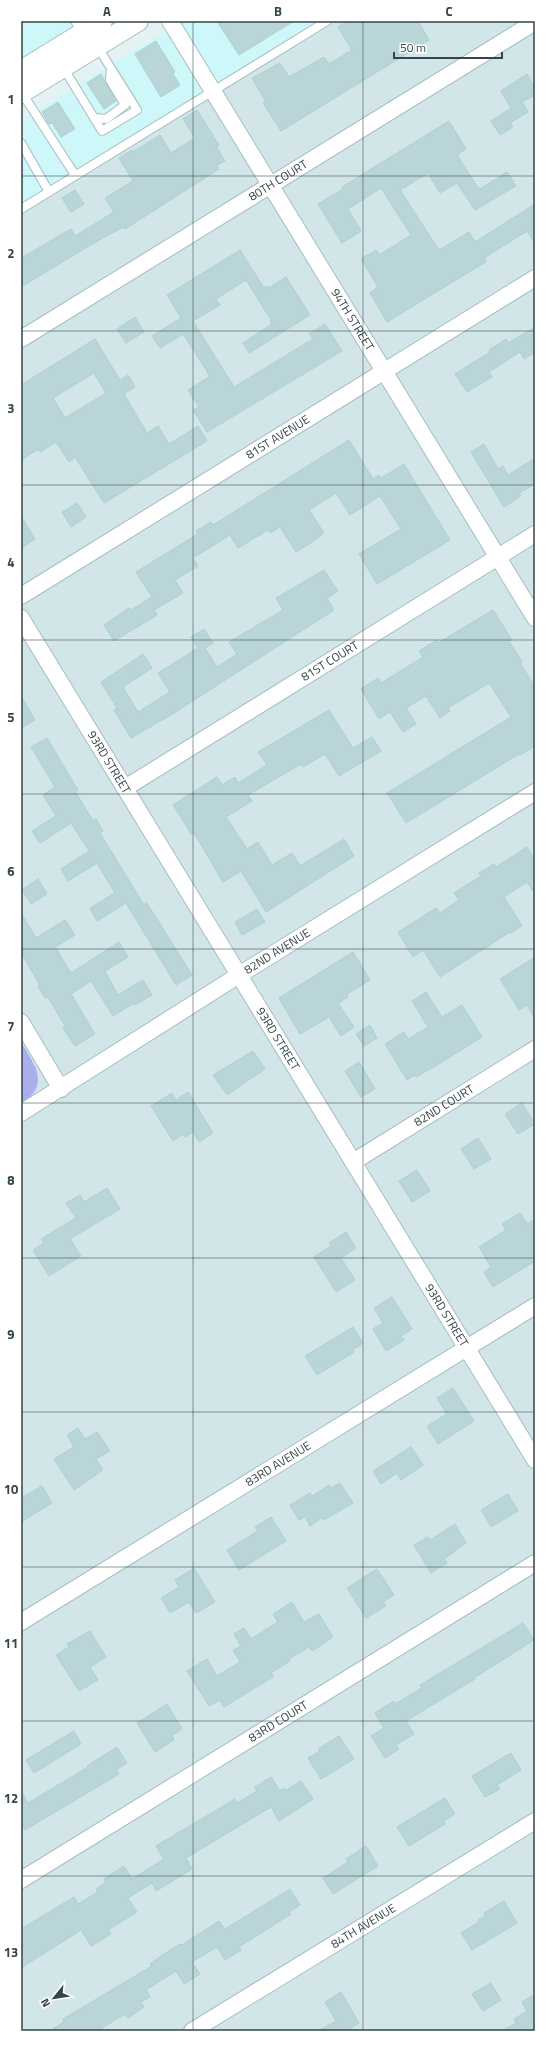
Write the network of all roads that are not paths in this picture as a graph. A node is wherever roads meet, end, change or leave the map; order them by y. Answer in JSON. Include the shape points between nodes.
{"nodes":[{"id":1,"x":102,"y":21,"type":"edge"},
{"id":2,"x":138,"y":21,"type":"edge"},
{"id":3,"x":170,"y":21,"type":"edge"},
{"id":4,"x":327,"y":21,"type":"edge"},
{"id":5,"x":535,"y":22,"type":"edge"},
{"id":6,"x":78,"y":27,"type":"edge"},
{"id":7,"x":97,"y":46,"type":"junction"},
{"id":8,"x":24,"y":66,"type":"edge"},
{"id":9,"x":63,"y":67,"type":"junction"},
{"id":10,"x":111,"y":69,"type":"junction"},
{"id":11,"x":213,"y":91,"type":"junction"},
{"id":12,"x":22,"y":93,"type":"edge"},
{"id":13,"x":94,"y":118,"type":"junction"},
{"id":14,"x":21,"y":143,"type":"edge"},
{"id":15,"x":75,"y":175,"type":"junction"},
{"id":16,"x":270,"y":185,"type":"junction"},
{"id":17,"x":49,"y":192,"type":"junction"},
{"id":18,"x":21,"y":209,"type":"edge"},
{"id":19,"x":535,"y":278,"type":"edge"},
{"id":20,"x":21,"y":338,"type":"edge"},
{"id":21,"x":384,"y":372,"type":"junction"},
{"id":22,"x":535,"y":534,"type":"edge"},
{"id":23,"x":498,"y":557,"type":"junction"},
{"id":24,"x":21,"y":596,"type":"edge"},
{"id":25,"x":21,"y":618,"type":"edge"},
{"id":26,"x":535,"y":618,"type":"edge"},
{"id":27,"x":125,"y":788,"type":"junction"},
{"id":28,"x":535,"y":792,"type":"edge"},
{"id":29,"x":239,"y":975,"type":"junction"},
{"id":30,"x":21,"y":1022,"type":"edge"},
{"id":31,"x":535,"y":1049,"type":"edge"},
{"id":32,"x":60,"y":1089,"type":"junction"},
{"id":33,"x":21,"y":1113,"type":"edge"},
{"id":34,"x":353,"y":1162,"type":"junction"},
{"id":35,"x":535,"y":1306,"type":"edge"},
{"id":36,"x":467,"y":1348,"type":"junction"},
{"id":37,"x":535,"y":1460,"type":"edge"},
{"id":38,"x":535,"y":1564,"type":"edge"},
{"id":39,"x":21,"y":1622,"type":"edge"},
{"id":40,"x":535,"y":1821,"type":"edge"},
{"id":41,"x":21,"y":1880,"type":"edge"},
{"id":42,"x":192,"y":2031,"type":"edge"}],
"edges":[{"from":1,"to":6,"type":"street"},
{"from":2,"to":7,"type":"street"},
{"from":3,"to":11,"type":"street","name":"94TH STREET"},
{"from":4,"to":11,"type":"lane"},
{"from":5,"to":16,"type":"street","name":"80TH COURT"},
{"from":6,"to":8,"type":"street"},
{"from":7,"to":9,"type":"street"},
{"from":7,"to":10,"type":"lane"},
{"from":9,"to":12,"type":"street"},
{"from":9,"to":13,"type":"lane"},
{"from":10,"to":13,"type":"lane","via":[[110,80],[125,105],[106,119]]},
{"from":10,"to":13,"type":"lane","via":[[137,110],[102,131]]},
{"from":11,"to":15,"type":"lane"},
{"from":11,"to":16,"type":"street","name":"94TH STREET"},
{"from":12,"to":15,"type":"lane"},
{"from":14,"to":17,"type":"lane"},
{"from":15,"to":17,"type":"lane"},
{"from":16,"to":20,"type":"street","name":"80TH COURT"},
{"from":16,"to":21,"type":"street","name":"94TH STREET"},
{"from":17,"to":18,"type":"lane"},
{"from":19,"to":21,"type":"street","name":"81ST AVENUE"},
{"from":21,"to":23,"type":"street","name":"94TH STREET"},
{"from":21,"to":24,"type":"street","name":"81ST AVENUE"},
{"from":22,"to":23,"type":"street","name":"81ST COURT"},
{"from":23,"to":26,"type":"street","name":"94TH STREET"},
{"from":23,"to":27,"type":"street","name":"81ST COURT"},
{"from":25,"to":27,"type":"street","name":"93RD STREET"},
{"from":27,"to":29,"type":"street","name":"93RD STREET"},
{"from":28,"to":29,"type":"street","name":"82ND AVENUE"},
{"from":29,"to":32,"type":"street","name":"82ND AVENUE"},
{"from":29,"to":34,"type":"street","name":"93RD STREET"},
{"from":30,"to":32,"type":"street"},
{"from":31,"to":34,"type":"street","name":"82ND COURT"},
{"from":32,"to":33,"type":"street","name":"82ND AVENUE"},
{"from":34,"to":36,"type":"street","name":"93RD STREET"},
{"from":35,"to":36,"type":"street","name":"83RD AVENUE"},
{"from":36,"to":37,"type":"street","name":"93RD STREET"},
{"from":36,"to":39,"type":"street","name":"83RD AVENUE"},
{"from":38,"to":41,"type":"street","name":"83RD COURT"},
{"from":40,"to":42,"type":"street","name":"84TH AVENUE"}]}
